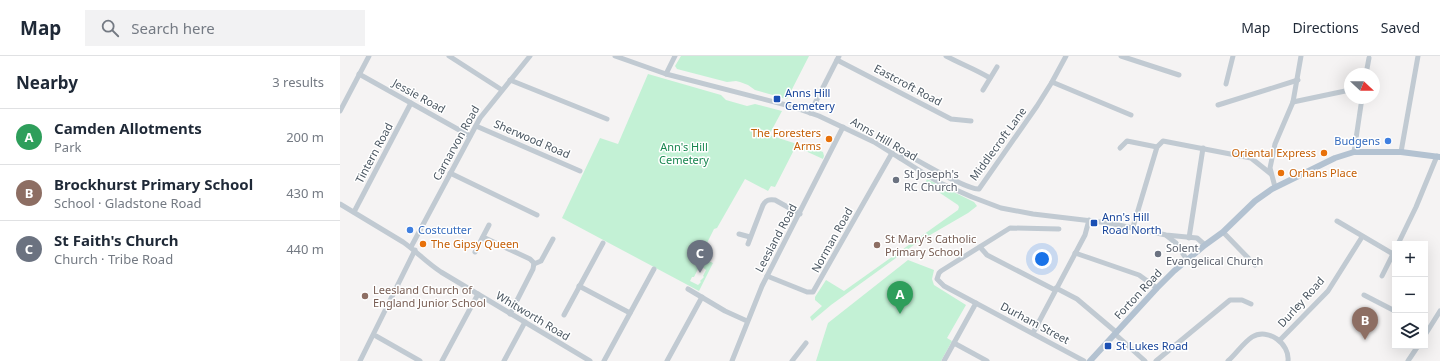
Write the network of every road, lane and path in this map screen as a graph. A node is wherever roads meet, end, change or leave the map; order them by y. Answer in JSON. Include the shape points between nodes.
{"nodes":[{"id":1,"x":368,"y":56,"type":"edge"},
{"id":2,"x":449,"y":56,"type":"edge"},
{"id":3,"x":530,"y":56,"type":"edge"},
{"id":4,"x":615,"y":56,"type":"edge"},
{"id":5,"x":675,"y":56,"type":"edge"},
{"id":6,"x":946,"y":56,"type":"edge"},
{"id":7,"x":1066,"y":56,"type":"edge"},
{"id":8,"x":1120,"y":56,"type":"edge"},
{"id":9,"x":1233,"y":56,"type":"edge"},
{"id":10,"x":1302,"y":56,"type":"edge"},
{"id":11,"x":1418,"y":56,"type":"edge"},
{"id":12,"x":838,"y":58,"type":"edge"},
{"id":13,"x":1369,"y":58,"type":"dead end"},
{"id":14,"x":997,"y":67,"type":"dead end"},
{"id":15,"x":1367,"y":68,"type":"edge"},
{"id":16,"x":359,"y":74,"type":"junction"},
{"id":17,"x":666,"y":74,"type":"junction"},
{"id":18,"x":1179,"y":75,"type":"dead end"},
{"id":19,"x":990,"y":78,"type":"junction"},
{"id":20,"x":510,"y":80,"type":"junction"},
{"id":21,"x":1298,"y":80,"type":"junction"},
{"id":22,"x":1052,"y":82,"type":"junction"},
{"id":23,"x":1226,"y":84,"type":"dead end"},
{"id":24,"x":502,"y":90,"type":"junction"},
{"id":25,"x":983,"y":90,"type":"dead end"},
{"id":26,"x":1344,"y":91,"type":"edge"},
{"id":27,"x":1293,"y":102,"type":"junction"},
{"id":28,"x":411,"y":103,"type":"junction"},
{"id":29,"x":1361,"y":104,"type":"edge"},
{"id":30,"x":1218,"y":105,"type":"dead end"},
{"id":31,"x":340,"y":111,"type":"edge"},
{"id":32,"x":810,"y":113,"type":"junction"},
{"id":33,"x":1131,"y":115,"type":"dead end"},
{"id":34,"x":607,"y":119,"type":"dead end"},
{"id":35,"x":971,"y":121,"type":"dead end"},
{"id":36,"x":476,"y":126,"type":"junction"},
{"id":37,"x":844,"y":127,"type":"junction"},
{"id":38,"x":470,"y":136,"type":"junction"},
{"id":39,"x":1157,"y":147,"type":"junction"},
{"id":40,"x":1120,"y":148,"type":"dead end"},
{"id":41,"x":1203,"y":148,"type":"junction"},
{"id":42,"x":1354,"y":152,"type":"junction"},
{"id":43,"x":1401,"y":152,"type":"junction"},
{"id":44,"x":892,"y":153,"type":"junction"},
{"id":45,"x":1438,"y":157,"type":"edge"},
{"id":46,"x":900,"y":158,"type":"junction"},
{"id":47,"x":580,"y":171,"type":"dead end"},
{"id":48,"x":450,"y":173,"type":"junction"},
{"id":49,"x":1271,"y":174,"type":"junction"},
{"id":50,"x":1275,"y":187,"type":"junction"},
{"id":51,"x":340,"y":204,"type":"edge"},
{"id":52,"x":354,"y":212,"type":"junction"},
{"id":53,"x":800,"y":214,"type":"junction"},
{"id":54,"x":537,"y":215,"type":"dead end"},
{"id":55,"x":1089,"y":220,"type":"junction"},
{"id":56,"x":1337,"y":221,"type":"dead end"},
{"id":57,"x":489,"y":225,"type":"dead end"},
{"id":58,"x":1132,"y":227,"type":"junction"},
{"id":59,"x":1059,"y":230,"type":"dead end"},
{"id":60,"x":1223,"y":232,"type":"junction"},
{"id":61,"x":739,"y":234,"type":"dead end"},
{"id":62,"x":1166,"y":235,"type":"junction"},
{"id":63,"x":483,"y":237,"type":"junction"},
{"id":64,"x":750,"y":237,"type":"junction"},
{"id":65,"x":1362,"y":237,"type":"junction"},
{"id":66,"x":1189,"y":238,"type":"junction"},
{"id":67,"x":553,"y":239,"type":"dead end"},
{"id":68,"x":1399,"y":241,"type":"edge"},
{"id":69,"x":603,"y":243,"type":"dead end"},
{"id":70,"x":748,"y":244,"type":"dead end"},
{"id":71,"x":1205,"y":245,"type":"junction"},
{"id":72,"x":980,"y":247,"type":"junction"},
{"id":73,"x":413,"y":249,"type":"junction"},
{"id":74,"x":1392,"y":251,"type":"edge"},
{"id":75,"x":474,"y":252,"type":"dead end"},
{"id":76,"x":1076,"y":253,"type":"junction"},
{"id":77,"x":1392,"y":256,"type":"edge"},
{"id":78,"x":1188,"y":260,"type":"junction"},
{"id":79,"x":534,"y":264,"type":"junction"},
{"id":80,"x":1255,"y":264,"type":"dead end"},
{"id":81,"x":654,"y":269,"type":"dead end"},
{"id":82,"x":767,"y":276,"type":"junction"},
{"id":83,"x":1382,"y":276,"type":"dead end"},
{"id":84,"x":579,"y":286,"type":"junction"},
{"id":85,"x":1157,"y":288,"type":"junction"},
{"id":86,"x":688,"y":289,"type":"dead end"},
{"id":87,"x":1056,"y":289,"type":"junction"},
{"id":88,"x":478,"y":294,"type":"junction"},
{"id":89,"x":1364,"y":296,"type":"dead end"},
{"id":90,"x":702,"y":298,"type":"junction"},
{"id":91,"x":976,"y":303,"type":"junction"},
{"id":92,"x":1251,"y":304,"type":"dead end"},
{"id":93,"x":1392,"y":310,"type":"edge"},
{"id":94,"x":1440,"y":311,"type":"edge"},
{"id":95,"x":510,"y":314,"type":"junction"},
{"id":96,"x":630,"y":314,"type":"junction"},
{"id":97,"x":564,"y":315,"type":"dead end"},
{"id":98,"x":747,"y":321,"type":"junction"},
{"id":99,"x":525,"y":322,"type":"junction"},
{"id":100,"x":1428,"y":326,"type":"edge"},
{"id":101,"x":1032,"y":333,"type":"junction"},
{"id":102,"x":1116,"y":333,"type":"junction"},
{"id":103,"x":376,"y":336,"type":"dead end"},
{"id":104,"x":1280,"y":340,"type":"junction"},
{"id":105,"x":806,"y":343,"type":"dead end"},
{"id":106,"x":954,"y":343,"type":"junction"},
{"id":107,"x":1416,"y":349,"type":"edge"},
{"id":108,"x":583,"y":359,"type":"edge"},
{"id":109,"x":360,"y":361,"type":"edge"},
{"id":110,"x":420,"y":361,"type":"edge"},
{"id":111,"x":442,"y":361,"type":"edge"},
{"id":112,"x":504,"y":361,"type":"edge"},
{"id":113,"x":590,"y":361,"type":"edge"},
{"id":114,"x":604,"y":361,"type":"edge"},
{"id":115,"x":667,"y":361,"type":"edge"},
{"id":116,"x":732,"y":361,"type":"edge"},
{"id":117,"x":792,"y":361,"type":"edge"},
{"id":118,"x":944,"y":361,"type":"edge"},
{"id":119,"x":986,"y":361,"type":"edge"},
{"id":120,"x":1090,"y":361,"type":"edge"},
{"id":121,"x":1145,"y":361,"type":"edge"},
{"id":122,"x":1156,"y":361,"type":"edge"},
{"id":123,"x":1228,"y":361,"type":"edge"},
{"id":124,"x":1288,"y":361,"type":"edge"},
{"id":125,"x":1408,"y":361,"type":"edge"}],
"edges":[{"from":1,"to":16,"type":"street"},
{"from":2,"to":24,"type":"street"},
{"from":3,"to":20,"type":"street","name":"Carnarvon Road"},
{"from":4,"to":17,"type":"street","name":"Anns Hill Road"},
{"from":5,"to":17,"type":"street"},
{"from":6,"to":19,"type":"street"},
{"from":7,"to":22,"type":"street","name":"Middlecroft Lane"},
{"from":8,"to":18,"type":"street"},
{"from":9,"to":23,"type":"street"},
{"from":10,"to":21,"type":"street"},
{"from":11,"to":43,"type":"street"},
{"from":12,"to":32,"type":"street"},
{"from":12,"to":35,"type":"street","name":"Eastcroft Road","via":[[951,120]]},
{"from":13,"to":15,"type":"street"},
{"from":14,"to":19,"type":"street"},
{"from":16,"to":28,"type":"street","name":"Jessie Road"},
{"from":16,"to":31,"type":"street"},
{"from":17,"to":32,"type":"street","name":"Anns Hill Road"},
{"from":19,"to":25,"type":"street"},
{"from":20,"to":24,"type":"street","name":"Carnarvon Road"},
{"from":20,"to":34,"type":"street"},
{"from":21,"to":27,"type":"street"},
{"from":21,"to":30,"type":"street"},
{"from":22,"to":33,"type":"street"},
{"from":22,"to":46,"type":"street","name":"Middlecroft Lane","via":[[979,189],[930,169],[907,155],[904,154]]},
{"from":24,"to":36,"type":"street","name":"Carnarvon Road","via":[[486,108]]},
{"from":26,"to":27,"type":"street"},
{"from":27,"to":49,"type":"street","via":[[1275,144]]},
{"from":28,"to":38,"type":"street","name":"Jessie Road"},
{"from":28,"to":52,"type":"street","name":"Tintern Road"},
{"from":29,"to":42,"type":"street"},
{"from":32,"to":37,"type":"street","name":"Anns Hill Road"},
{"from":36,"to":38,"type":"street","name":"Carnarvon Road"},
{"from":36,"to":47,"type":"street","name":"Sherwood Road"},
{"from":37,"to":44,"type":"street","name":"Anns Hill Road"},
{"from":37,"to":53,"type":"street","name":"Leesland Road"},
{"from":38,"to":48,"type":"street","name":"Carnarvon Road"},
{"from":39,"to":40,"type":"street","via":[[1127,140]]},
{"from":39,"to":41,"type":"street","via":[[1163,141]]},
{"from":39,"to":58,"type":"street"},
{"from":41,"to":49,"type":"street","via":[[1250,158]]},
{"from":41,"to":66,"type":"street"},
{"from":42,"to":43,"type":"main road","name":"Forton Road"},
{"from":42,"to":50,"type":"main road","name":"Forton Road","via":[[1335,158]]},
{"from":43,"to":45,"type":"main road","name":"Forton Road"},
{"from":44,"to":46,"type":"street","name":"Anns Hill Road"},
{"from":44,"to":82,"type":"street","name":"Norman Road","via":[[813,292]]},
{"from":45,"to":68,"type":"street"},
{"from":46,"to":55,"type":"street","name":"Anns Hill Road","via":[[961,193],[1001,208]]},
{"from":48,"to":54,"type":"street"},
{"from":48,"to":73,"type":"street","name":"Carnarvon Road"},
{"from":49,"to":50,"type":"street"},
{"from":50,"to":60,"type":"main road","name":"Forton Road","via":[[1254,201]]},
{"from":51,"to":52,"type":"street","name":"Whitworth Road"},
{"from":52,"to":73,"type":"street","name":"Whitworth Road"},
{"from":53,"to":64,"type":"street","via":[[775,200],[767,200]]},
{"from":53,"to":82,"type":"street","name":"Leesland Road"},
{"from":55,"to":58,"type":"street","name":"Anns Hill Road"},
{"from":55,"to":76,"type":"street"},
{"from":56,"to":65,"type":"street"},
{"from":57,"to":63,"type":"street"},
{"from":58,"to":62,"type":"street","name":"Anns Hill Road"},
{"from":59,"to":72,"type":"street","via":[[1010,228]]},
{"from":60,"to":71,"type":"main road","name":"Forton Road"},
{"from":60,"to":80,"type":"street"},
{"from":61,"to":64,"type":"street"},
{"from":62,"to":66,"type":"street","name":"Anns Hill Road"},
{"from":62,"to":78,"type":"street","via":[[1176,243]]},
{"from":63,"to":75,"type":"street"},
{"from":63,"to":79,"type":"street","via":[[530,259]]},
{"from":64,"to":70,"type":"street"},
{"from":65,"to":74,"type":"street"},
{"from":65,"to":104,"type":"street","name":"Durley Road","via":[[1328,291]]},
{"from":66,"to":71,"type":"street","name":"Anns Hill Road","via":[[1199,239]]},
{"from":67,"to":79,"type":"street","via":[[541,261]]},
{"from":69,"to":84,"type":"street"},
{"from":71,"to":78,"type":"main road","name":"Forton Road"},
{"from":72,"to":87,"type":"street","via":[[987,255]]},
{"from":72,"to":91,"type":"street","name":"Durham Street","via":[[941,271],[938,276],[944,286]]},
{"from":73,"to":88,"type":"street","name":"Whitworth Road","via":[[425,261]]},
{"from":73,"to":109,"type":"street","name":"Carnarvon Road"},
{"from":76,"to":85,"type":"street","via":[[1139,275]]},
{"from":76,"to":87,"type":"street"},
{"from":77,"to":83,"type":"street"},
{"from":78,"to":85,"type":"main road","name":"Forton Road"},
{"from":79,"to":95,"type":"street"},
{"from":81,"to":96,"type":"street"},
{"from":82,"to":98,"type":"street","name":"Leesland Road"},
{"from":84,"to":96,"type":"street"},
{"from":84,"to":97,"type":"street"},
{"from":85,"to":102,"type":"main road","name":"Forton Road"},
{"from":86,"to":90,"type":"street"},
{"from":87,"to":101,"type":"street"},
{"from":87,"to":102,"type":"street","via":[[1077,299]]},
{"from":88,"to":95,"type":"street","name":"Whitworth Road"},
{"from":88,"to":111,"type":"street"},
{"from":89,"to":93,"type":"street"},
{"from":90,"to":98,"type":"street"},
{"from":90,"to":115,"type":"street"},
{"from":91,"to":101,"type":"street","name":"Durham Street"},
{"from":91,"to":106,"type":"street"},
{"from":92,"to":122,"type":"street","via":[[1242,300],[1230,300]]},
{"from":94,"to":100,"type":"street"},
{"from":95,"to":99,"type":"street","name":"Whitworth Road"},
{"from":96,"to":114,"type":"street"},
{"from":98,"to":116,"type":"street","name":"Leesland Road"},
{"from":99,"to":108,"type":"street","name":"Whitworth Road"},
{"from":99,"to":112,"type":"street"},
{"from":101,"to":120,"type":"street","name":"Durham Street","via":[[1075,356]]},
{"from":102,"to":120,"type":"main road","name":"Forton Road"},
{"from":102,"to":121,"type":"street"},
{"from":103,"to":110,"type":"street"},
{"from":104,"to":123,"type":"street","via":[[1261,334],[1253,337]]},
{"from":104,"to":124,"type":"street","via":[[1287,350]]},
{"from":105,"to":117,"type":"street"},
{"from":106,"to":118,"type":"street"},
{"from":106,"to":119,"type":"street"},
{"from":107,"to":125,"type":"street"},
{"from":108,"to":113,"type":"street","name":"Whitworth Road"}]}
